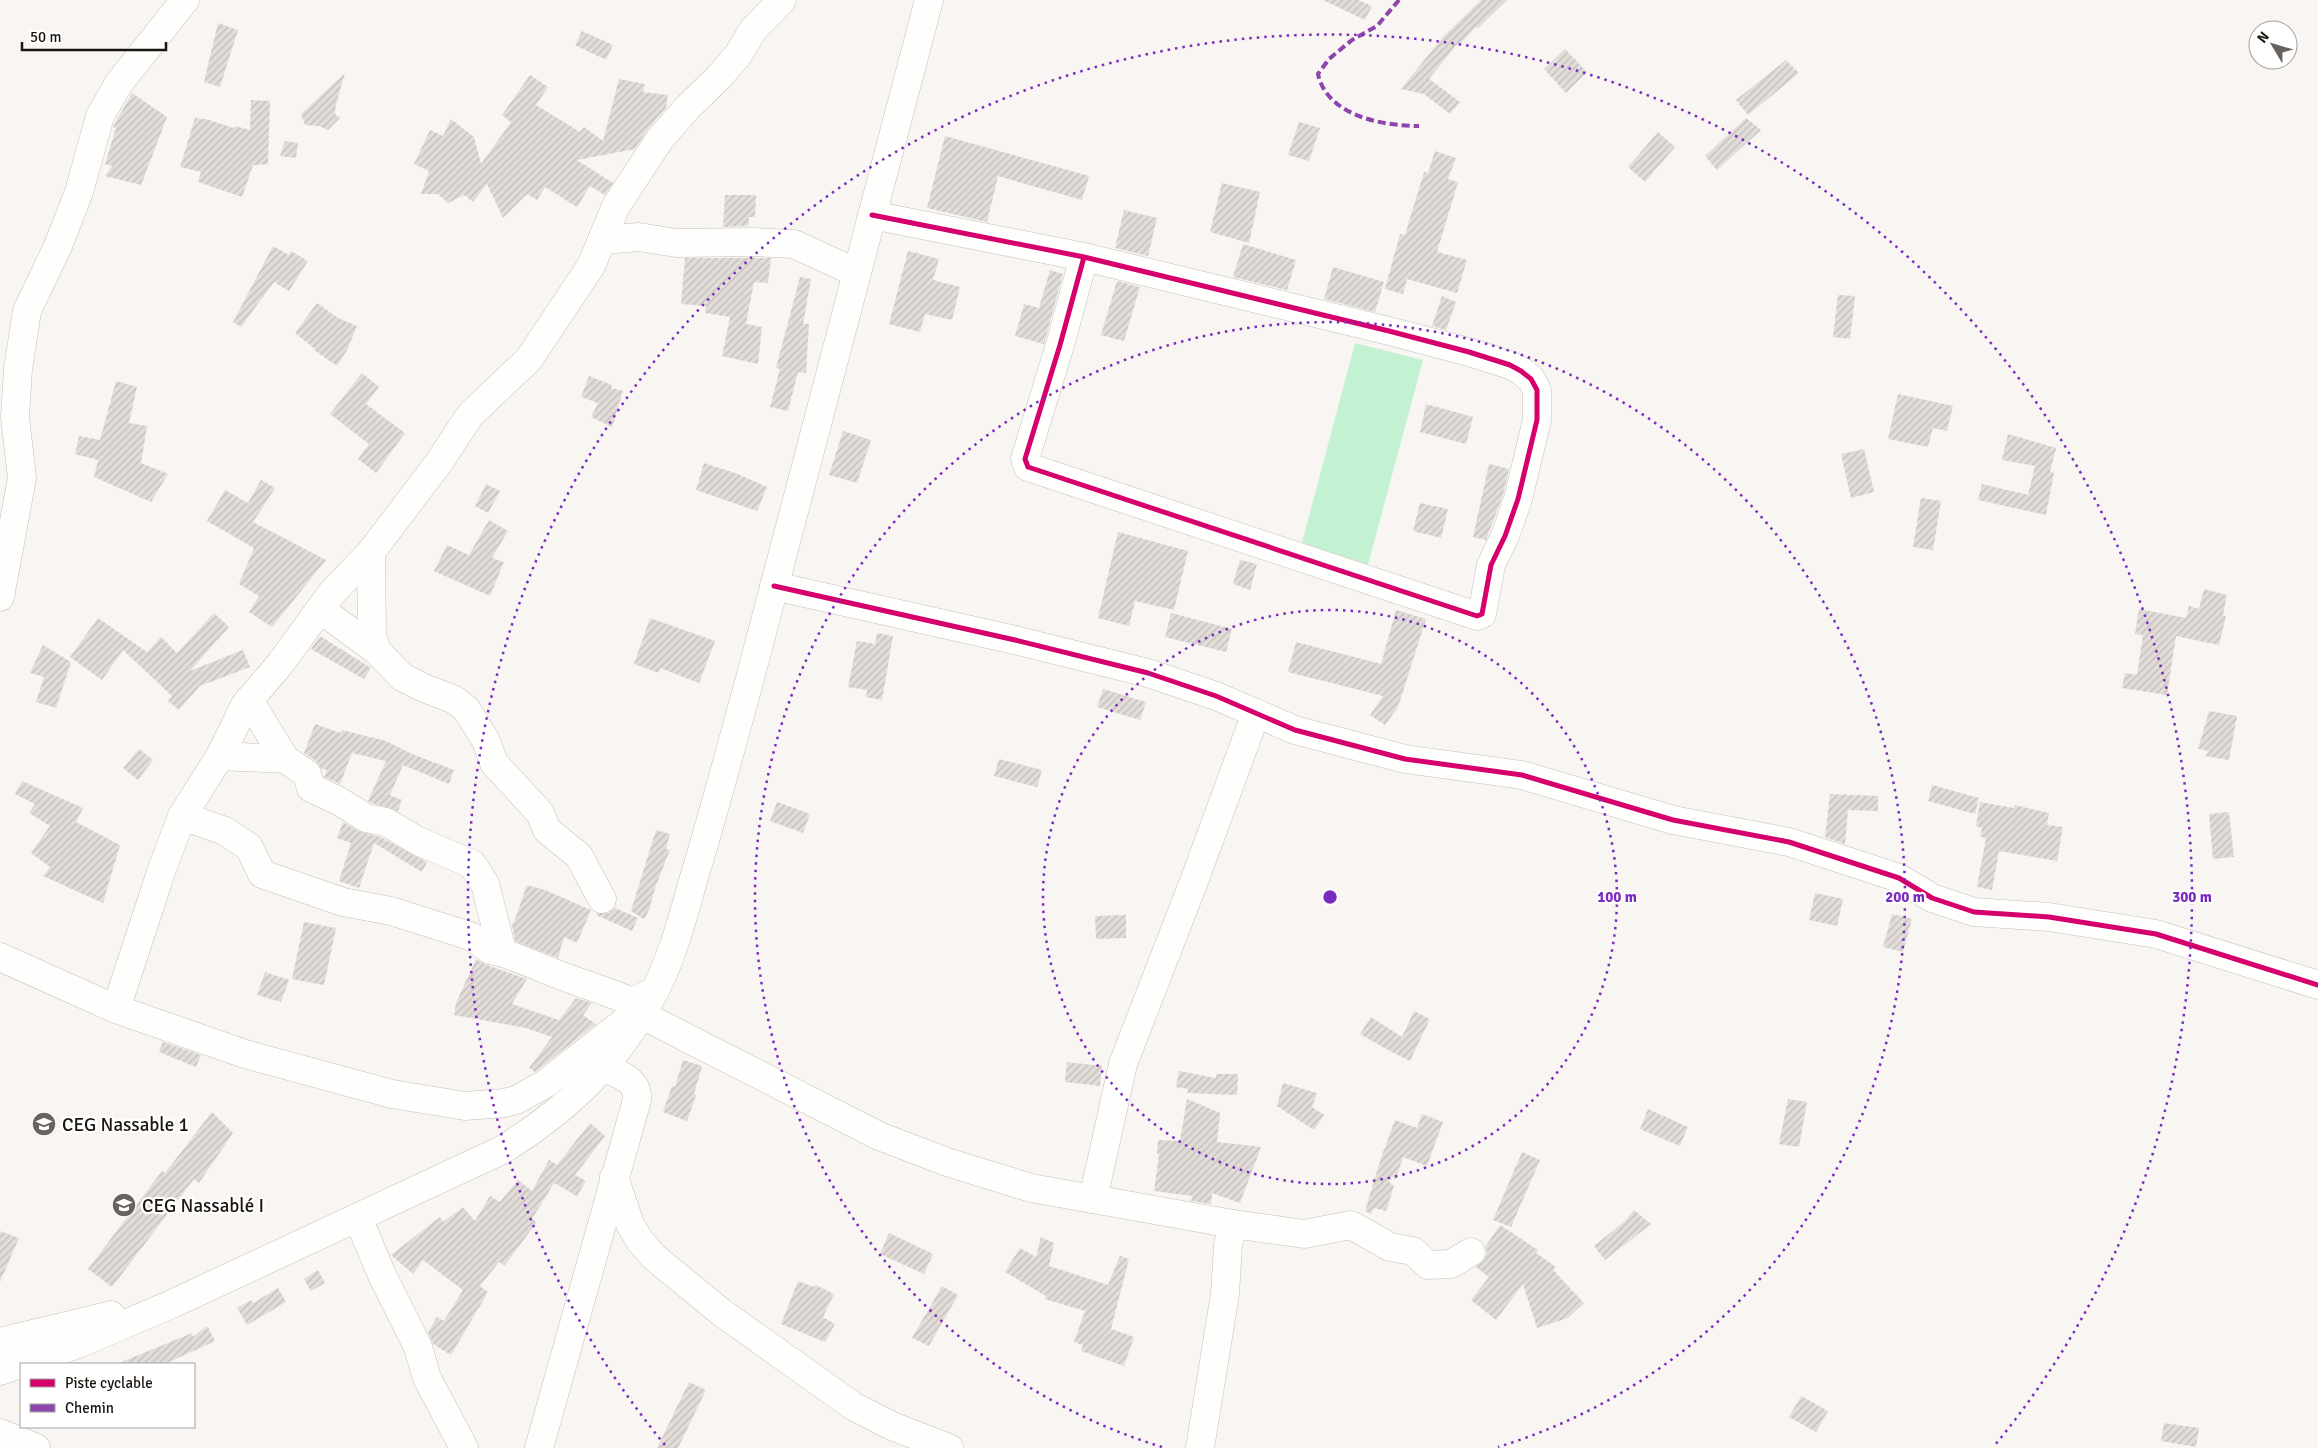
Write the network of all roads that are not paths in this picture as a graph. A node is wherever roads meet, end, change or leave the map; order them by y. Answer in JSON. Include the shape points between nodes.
{"nodes":[{"id":1,"x":185,"y":0,"type":"edge"},
{"id":2,"x":782,"y":0,"type":"edge"},
{"id":3,"x":929,"y":0,"type":"edge"},
{"id":4,"x":872,"y":215,"type":"junction"},
{"id":5,"x":602,"y":240,"type":"junction"},
{"id":6,"x":1084,"y":256,"type":"junction"},
{"id":7,"x":857,"y":273,"type":"junction"},
{"id":8,"x":371,"y":552,"type":"junction"},
{"id":9,"x":774,"y":586,"type":"junction"},
{"id":10,"x":0,"y":597,"type":"edge"},
{"id":11,"x":320,"y":608,"type":"junction"},
{"id":12,"x":377,"y":651,"type":"junction"},
{"id":13,"x":249,"y":700,"type":"junction"},
{"id":14,"x":1256,"y":713,"type":"junction"},
{"id":15,"x":220,"y":756,"type":"junction"},
{"id":16,"x":285,"y":759,"type":"junction"},
{"id":17,"x":182,"y":816,"type":"junction"},
{"id":18,"x":602,"y":898,"type":"dead end"},
{"id":19,"x":500,"y":952,"type":"junction"},
{"id":20,"x":0,"y":957,"type":"edge"},
{"id":21,"x":2318,"y":984,"type":"edge"},
{"id":22,"x":655,"y":991,"type":"junction"},
{"id":23,"x":116,"y":1009,"type":"junction"},
{"id":24,"x":642,"y":1015,"type":"junction"},
{"id":25,"x":604,"y":1067,"type":"junction"},
{"id":26,"x":614,"y":1177,"type":"junction"},
{"id":27,"x":1093,"y":1199,"type":"junction"},
{"id":28,"x":358,"y":1218,"type":"junction"},
{"id":29,"x":1234,"y":1224,"type":"junction"},
{"id":30,"x":1471,"y":1252,"type":"dead end"},
{"id":31,"x":174,"y":1303,"type":"junction"},
{"id":32,"x":0,"y":1342,"type":"edge"},
{"id":33,"x":20,"y":1363,"type":"edge"},
{"id":34,"x":21,"y":1363,"type":"edge"},
{"id":35,"x":0,"y":1370,"type":"edge"},
{"id":36,"x":0,"y":1433,"type":"edge"},
{"id":37,"x":36,"y":1448,"type":"edge"},
{"id":38,"x":464,"y":1448,"type":"edge"},
{"id":39,"x":539,"y":1448,"type":"edge"},
{"id":40,"x":949,"y":1448,"type":"edge"},
{"id":41,"x":1200,"y":1448,"type":"edge"}],
"edges":[{"from":1,"to":10,"type":"street","via":[[119,83],[100,116],[79,192],[27,311],[15,416],[22,478]]},
{"from":2,"to":5,"type":"street","via":[[753,30],[719,77],[660,139],[616,206]]},
{"from":3,"to":4,"type":"street"},
{"from":4,"to":6,"type":"street"},
{"from":4,"to":7,"type":"street"},
{"from":5,"to":7,"type":"street","via":[[639,237],[676,243],[794,244]]},
{"from":5,"to":8,"type":"street","via":[[591,266],[530,359],[470,415],[440,461]]},
{"from":6,"to":6,"type":"street","via":[[1469,352],[1510,365],[1531,379],[1537,390],[1537,420],[1518,499],[1506,536],[1491,565],[1482,614],[1477,616],[1028,468],[1026,459]]},
{"from":7,"to":9,"type":"street"},
{"from":8,"to":11,"type":"street"},
{"from":8,"to":12,"type":"street","via":[[372,636]]},
{"from":9,"to":14,"type":"street","via":[[1148,673]]},
{"from":9,"to":22,"type":"street","via":[[708,830],[671,955]]},
{"from":11,"to":12,"type":"street"},
{"from":11,"to":13,"type":"street","via":[[280,664]]},
{"from":12,"to":18,"type":"street","via":[[402,677],[454,700],[467,710],[486,741],[494,763],[540,813],[547,830],[578,856]]},
{"from":13,"to":15,"type":"street"},
{"from":13,"to":16,"type":"street"},
{"from":14,"to":21,"type":"street","via":[[1295,730],[1405,759],[1522,775],[1673,820],[1789,842],[1899,878],[1932,898],[1974,912],[2049,916],[2156,934]]},
{"from":14,"to":27,"type":"street","via":[[1123,1064]]},
{"from":15,"to":16,"type":"street"},
{"from":15,"to":17,"type":"street"},
{"from":16,"to":19,"type":"street","via":[[307,774],[310,788],[366,818],[386,822],[418,841],[472,864],[485,884]]},
{"from":17,"to":19,"type":"street","via":[[225,831],[249,847],[262,874],[343,902],[391,911],[470,936]]},
{"from":17,"to":23,"type":"street"},
{"from":19,"to":22,"type":"street","via":[[632,1002]]},
{"from":20,"to":23,"type":"street"},
{"from":22,"to":23,"type":"street","via":[[624,1022],[545,1084],[516,1100],[478,1106],[442,1104],[369,1088],[245,1054]]},
{"from":22,"to":24,"type":"street"},
{"from":24,"to":25,"type":"street"},
{"from":24,"to":27,"type":"street","via":[[878,1136],[1031,1188]]},
{"from":25,"to":26,"type":"street","via":[[630,1081],[638,1092]]},
{"from":25,"to":28,"type":"street","via":[[569,1102],[502,1150]]},
{"from":26,"to":39,"type":"street"},
{"from":26,"to":40,"type":"street","via":[[630,1224],[640,1240],[654,1257],[721,1312],[853,1406],[892,1426]]},
{"from":27,"to":29,"type":"street"},
{"from":28,"to":31,"type":"street"},
{"from":28,"to":38,"type":"street","via":[[418,1347],[427,1378]]},
{"from":29,"to":30,"type":"street","via":[[1304,1234],[1351,1225],[1390,1247],[1413,1251],[1428,1265],[1451,1264]]},
{"from":29,"to":41,"type":"street","via":[[1228,1245],[1226,1294]]},
{"from":31,"to":32,"type":"street","via":[[130,1310]]},
{"from":31,"to":34,"type":"street","via":[[78,1344]]},
{"from":33,"to":35,"type":"street"},
{"from":36,"to":37,"type":"street"}]}
